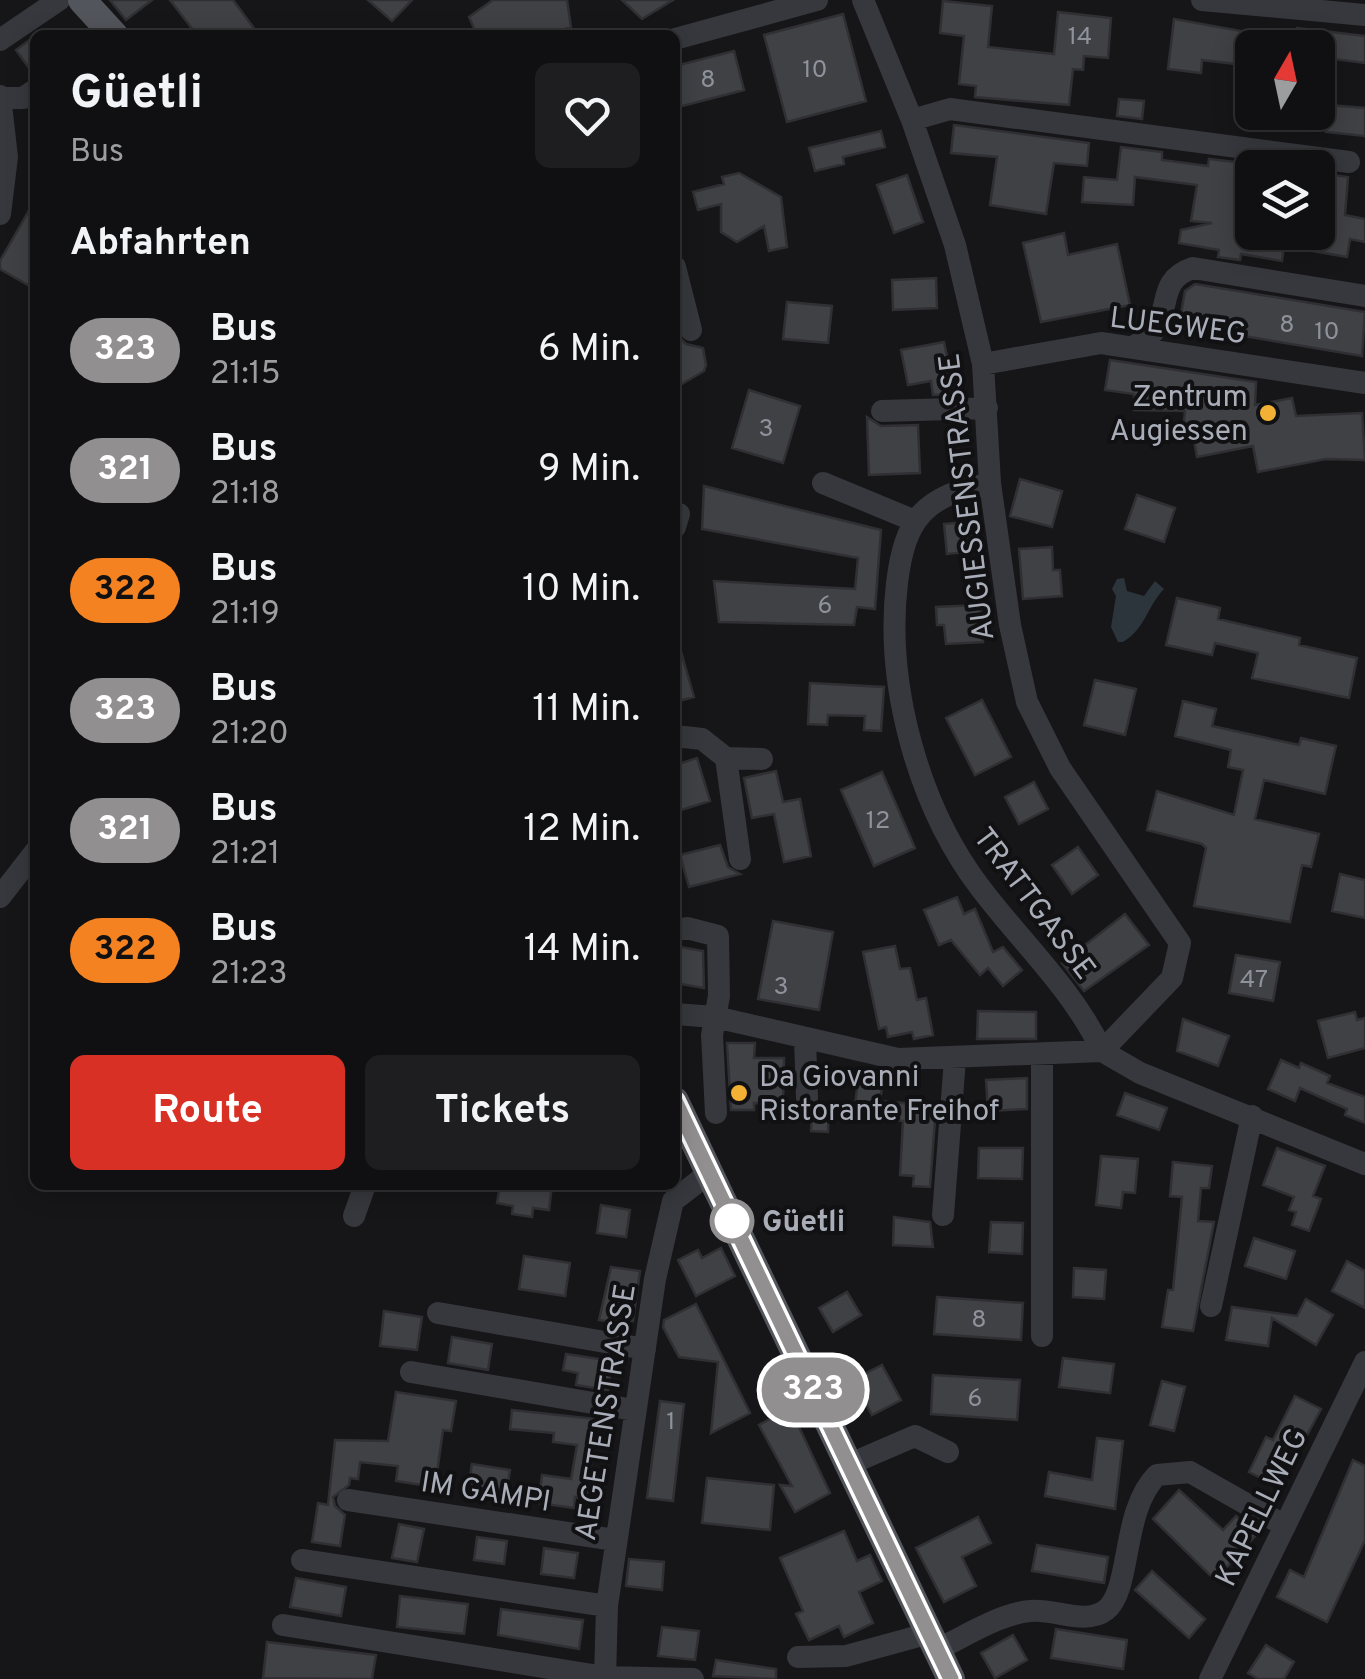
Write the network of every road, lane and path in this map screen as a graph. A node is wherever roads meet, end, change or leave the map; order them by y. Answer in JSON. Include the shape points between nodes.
{"nodes":[{"id":1,"x":59,"y":0,"type":"edge"},
{"id":2,"x":82,"y":0,"type":"edge"},
{"id":3,"x":817,"y":0,"type":"edge"},
{"id":4,"x":863,"y":0,"type":"edge"},
{"id":5,"x":1202,"y":0,"type":"edge"},
{"id":6,"x":1365,"y":14,"type":"edge"},
{"id":7,"x":109,"y":30,"type":"edge"},
{"id":8,"x":680,"y":38,"type":"edge"},
{"id":9,"x":0,"y":40,"type":"edge"},
{"id":10,"x":30,"y":93,"type":"edge"},
{"id":11,"x":0,"y":97,"type":"edge"},
{"id":12,"x":912,"y":120,"type":"junction"},
{"id":13,"x":3,"y":145,"type":"edge"},
{"id":14,"x":1349,"y":162,"type":"dead end"},
{"id":15,"x":0,"y":214,"type":"edge"},
{"id":16,"x":680,"y":287,"type":"edge"},
{"id":17,"x":1365,"y":296,"type":"edge"},
{"id":18,"x":691,"y":330,"type":"dead end"},
{"id":19,"x":1136,"y":345,"type":"junction"},
{"id":20,"x":983,"y":364,"type":"junction"},
{"id":21,"x":1365,"y":383,"type":"edge"},
{"id":22,"x":987,"y":408,"type":"junction"},
{"id":23,"x":882,"y":411,"type":"dead end"},
{"id":24,"x":824,"y":484,"type":"dead end"},
{"id":25,"x":990,"y":484,"type":"junction"},
{"id":26,"x":914,"y":520,"type":"junction"},
{"id":27,"x":680,"y":737,"type":"edge"},
{"id":28,"x":726,"y":758,"type":"junction"},
{"id":29,"x":762,"y":759,"type":"dead end"},
{"id":30,"x":30,"y":858,"type":"edge"},
{"id":31,"x":740,"y":860,"type":"dead end"},
{"id":32,"x":0,"y":897,"type":"edge"},
{"id":33,"x":680,"y":929,"type":"edge"},
{"id":34,"x":680,"y":1014,"type":"edge"},
{"id":35,"x":715,"y":1017,"type":"junction"},
{"id":36,"x":804,"y":1039,"type":"junction"},
{"id":37,"x":1102,"y":1051,"type":"junction"},
{"id":38,"x":1042,"y":1056,"type":"junction"},
{"id":39,"x":955,"y":1058,"type":"junction"},
{"id":40,"x":807,"y":1098,"type":"dead end"},
{"id":41,"x":680,"y":1112,"type":"edge"},
{"id":42,"x":716,"y":1113,"type":"dead end"},
{"id":43,"x":1252,"y":1116,"type":"junction"},
{"id":44,"x":1365,"y":1164,"type":"edge"},
{"id":45,"x":709,"y":1173,"type":"junction"},
{"id":46,"x":363,"y":1190,"type":"edge"},
{"id":47,"x":943,"y":1215,"type":"dead end"},
{"id":48,"x":354,"y":1216,"type":"dead end"},
{"id":49,"x":1211,"y":1306,"type":"dead end"},
{"id":50,"x":438,"y":1312,"type":"dead end"},
{"id":51,"x":1042,"y":1336,"type":"dead end"},
{"id":52,"x":646,"y":1348,"type":"junction"},
{"id":53,"x":1365,"y":1362,"type":"edge"},
{"id":54,"x":411,"y":1372,"type":"dead end"},
{"id":55,"x":634,"y":1410,"type":"junction"},
{"id":56,"x":948,"y":1452,"type":"dead end"},
{"id":57,"x":850,"y":1464,"type":"junction"},
{"id":58,"x":348,"y":1500,"type":"dead end"},
{"id":59,"x":1285,"y":1526,"type":"junction"},
{"id":60,"x":615,"y":1540,"type":"junction"},
{"id":61,"x":302,"y":1560,"type":"dead end"},
{"id":62,"x":607,"y":1606,"type":"junction"},
{"id":63,"x":283,"y":1625,"type":"dead end"},
{"id":64,"x":934,"y":1641,"type":"junction"},
{"id":65,"x":798,"y":1657,"type":"dead end"},
{"id":66,"x":605,"y":1678,"type":"edge"},
{"id":67,"x":693,"y":1679,"type":"edge"},
{"id":68,"x":951,"y":1679,"type":"edge"},
{"id":69,"x":1210,"y":1679,"type":"edge"}],
"edges":[{"from":1,"to":9,"type":"street"},
{"from":2,"to":7,"type":"main road"},
{"from":3,"to":8,"type":"street"},
{"from":4,"to":12,"type":"street","name":"AUGIESSENSTRASSE"},
{"from":5,"to":6,"type":"street"},
{"from":10,"to":11,"type":"street"},
{"from":11,"to":13,"type":"street"},
{"from":12,"to":14,"type":"street","via":[[950,109]]},
{"from":12,"to":20,"type":"street","name":"AUGIESSENSTRASSE","via":[[955,246]]},
{"from":13,"to":15,"type":"street"},
{"from":16,"to":18,"type":"street"},
{"from":17,"to":19,"type":"street","via":[[1193,268],[1169,283],[1162,326]]},
{"from":19,"to":20,"type":"street","name":"LUEGWEG","via":[[1101,342]]},
{"from":19,"to":21,"type":"street","name":"LUEGWEG"},
{"from":20,"to":22,"type":"street","name":"AUGIESSENSTRASSE"},
{"from":22,"to":23,"type":"street"},
{"from":22,"to":25,"type":"street","name":"AUGIESSENSTRASSE"},
{"from":24,"to":26,"type":"street"},
{"from":25,"to":26,"type":"street","via":[[934,501]]},
{"from":25,"to":37,"type":"street","name":"AUGIESSENSTRASSE","via":[[1027,702],[1060,768],[1180,944],[1172,978]]},
{"from":26,"to":37,"type":"street","name":"TRATTGASSE","via":[[901,552],[896,656],[920,770],[941,824],[977,884],[1088,1022]]},
{"from":27,"to":28,"type":"street","via":[[702,739]]},
{"from":28,"to":29,"type":"street"},
{"from":28,"to":31,"type":"street"},
{"from":30,"to":32,"type":"street"},
{"from":33,"to":35,"type":"street","via":[[718,936]]},
{"from":34,"to":35,"type":"street"},
{"from":35,"to":36,"type":"street"},
{"from":35,"to":42,"type":"street"},
{"from":36,"to":39,"type":"street","via":[[883,1057]]},
{"from":36,"to":40,"type":"street"},
{"from":37,"to":38,"type":"street"},
{"from":37,"to":43,"type":"street","via":[[1140,1073]]},
{"from":38,"to":39,"type":"street"},
{"from":38,"to":51,"type":"street"},
{"from":39,"to":47,"type":"street"},
{"from":41,"to":45,"type":"main road"},
{"from":43,"to":44,"type":"street"},
{"from":43,"to":49,"type":"street"},
{"from":45,"to":52,"type":"street","name":"AEGETENSTRASSE","via":[[685,1188],[670,1209]]},
{"from":45,"to":57,"type":"main road"},
{"from":46,"to":48,"type":"street"},
{"from":50,"to":52,"type":"street"},
{"from":52,"to":55,"type":"street","name":"AEGETENSTRASSE"},
{"from":53,"to":59,"type":"street","name":"KAPELLWEG"},
{"from":54,"to":55,"type":"street"},
{"from":55,"to":60,"type":"street","name":"AEGETENSTRASSE"},
{"from":56,"to":57,"type":"street","via":[[915,1436]]},
{"from":57,"to":64,"type":"main road"},
{"from":58,"to":60,"type":"street","name":"IM GAMPI"},
{"from":59,"to":64,"type":"street","via":[[1190,1472],[1157,1475],[1138,1501],[1119,1590],[1107,1609],[1088,1617],[1034,1610]]},
{"from":59,"to":69,"type":"street","name":"KAPELLWEG"},
{"from":60,"to":62,"type":"street","name":"AEGETENSTRASSE"},
{"from":61,"to":62,"type":"street"},
{"from":62,"to":66,"type":"street","name":"AEGETENSTRASSE"},
{"from":63,"to":66,"type":"street"},
{"from":64,"to":65,"type":"street"},
{"from":64,"to":68,"type":"main road"},
{"from":66,"to":67,"type":"street"}]}
